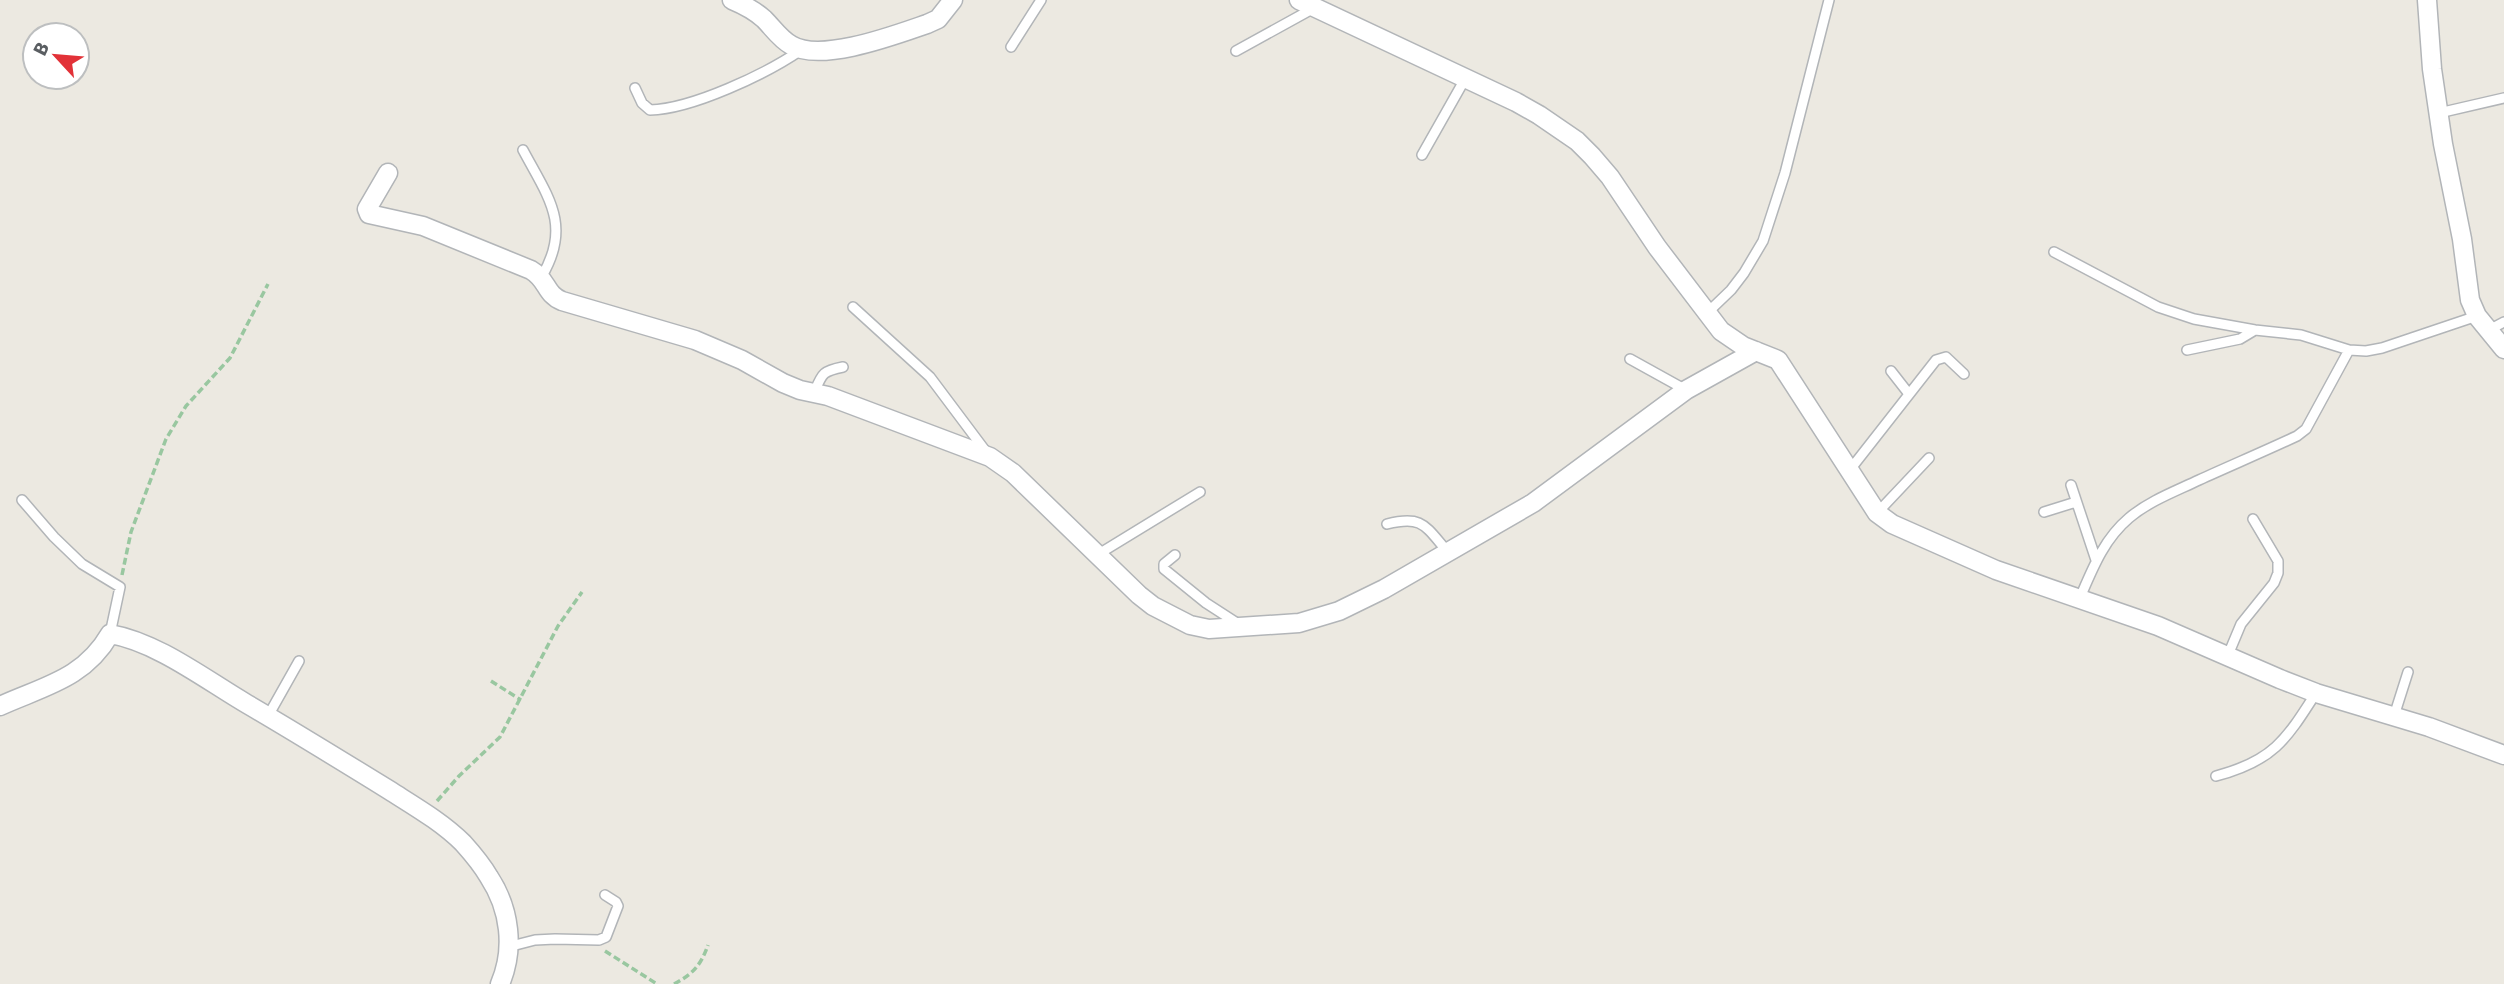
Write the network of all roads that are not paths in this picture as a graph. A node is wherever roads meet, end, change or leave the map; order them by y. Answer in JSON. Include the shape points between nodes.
{"nodes":[{"id":1,"x":732,"y":0,"type":"edge"},
{"id":2,"x":953,"y":0,"type":"edge"},
{"id":3,"x":1041,"y":0,"type":"edge"},
{"id":4,"x":1829,"y":0,"type":"edge"},
{"id":5,"x":2427,"y":0,"type":"edge"},
{"id":6,"x":1307,"y":4,"type":"edge"},
{"id":7,"x":1011,"y":47,"type":"dead end"},
{"id":8,"x":801,"y":50,"type":"junction"},
{"id":9,"x":1236,"y":51,"type":"dead end"},
{"id":10,"x":1465,"y":79,"type":"junction"},
{"id":11,"x":635,"y":88,"type":"dead end"},
{"id":12,"x":2504,"y":98,"type":"edge"},
{"id":13,"x":2439,"y":113,"type":"junction"},
{"id":14,"x":523,"y":150,"type":"dead end"},
{"id":15,"x":1422,"y":155,"type":"dead end"},
{"id":16,"x":388,"y":173,"type":"dead end"},
{"id":17,"x":2054,"y":252,"type":"dead end"},
{"id":18,"x":542,"y":276,"type":"junction"},
{"id":19,"x":853,"y":307,"type":"dead end"},
{"id":20,"x":1706,"y":314,"type":"junction"},
{"id":21,"x":2490,"y":323,"type":"edge"},
{"id":22,"x":2255,"y":330,"type":"junction"},
{"id":23,"x":2504,"y":349,"type":"edge"},
{"id":24,"x":2349,"y":350,"type":"junction"},
{"id":25,"x":1756,"y":351,"type":"junction"},
{"id":26,"x":2187,"y":351,"type":"dead end"},
{"id":27,"x":1630,"y":359,"type":"dead end"},
{"id":28,"x":844,"y":368,"type":"dead end"},
{"id":29,"x":1891,"y":371,"type":"dead end"},
{"id":30,"x":1964,"y":374,"type":"dead end"},
{"id":31,"x":1686,"y":390,"type":"junction"},
{"id":32,"x":814,"y":393,"type":"junction"},
{"id":33,"x":1909,"y":394,"type":"junction"},
{"id":34,"x":990,"y":457,"type":"junction"},
{"id":35,"x":1929,"y":458,"type":"dead end"},
{"id":36,"x":1849,"y":471,"type":"junction"},
{"id":37,"x":2071,"y":485,"type":"dead end"},
{"id":38,"x":1200,"y":492,"type":"dead end"},
{"id":39,"x":22,"y":500,"type":"dead end"},
{"id":40,"x":2076,"y":502,"type":"junction"},
{"id":41,"x":2044,"y":512,"type":"dead end"},
{"id":42,"x":1877,"y":513,"type":"junction"},
{"id":43,"x":2253,"y":519,"type":"dead end"},
{"id":44,"x":1387,"y":524,"type":"dead end"},
{"id":45,"x":1448,"y":552,"type":"junction"},
{"id":46,"x":1097,"y":555,"type":"junction"},
{"id":47,"x":1175,"y":555,"type":"dead end"},
{"id":48,"x":2096,"y":560,"type":"junction"},
{"id":49,"x":2080,"y":600,"type":"junction"},
{"id":50,"x":1244,"y":627,"type":"junction"},
{"id":51,"x":110,"y":634,"type":"junction"},
{"id":52,"x":2228,"y":655,"type":"junction"},
{"id":53,"x":299,"y":660,"type":"dead end"},
{"id":54,"x":2408,"y":672,"type":"dead end"},
{"id":55,"x":2316,"y":693,"type":"junction"},
{"id":56,"x":0,"y":706,"type":"edge"},
{"id":57,"x":268,"y":716,"type":"junction"},
{"id":58,"x":2394,"y":716,"type":"junction"},
{"id":59,"x":2504,"y":755,"type":"edge"},
{"id":60,"x":2216,"y":776,"type":"dead end"},
{"id":61,"x":605,"y":895,"type":"dead end"},
{"id":62,"x":508,"y":947,"type":"junction"},
{"id":63,"x":500,"y":984,"type":"edge"}],
"edges":[{"from":1,"to":8,"type":"street","via":[[754,11],[783,40]]},
{"from":2,"to":8,"type":"street","via":[[938,19],[927,24],[850,48]]},
{"from":3,"to":7,"type":"lane"},
{"from":4,"to":20,"type":"lane","via":[[1763,242],[1731,290]]},
{"from":5,"to":13,"type":"street"},
{"from":6,"to":9,"type":"lane"},
{"from":6,"to":10,"type":"street"},
{"from":8,"to":11,"type":"lane","via":[[769,71],[681,104],[650,110]]},
{"from":10,"to":15,"type":"lane"},
{"from":10,"to":20,"type":"street","via":[[1539,115],[1577,141],[1610,177]]},
{"from":12,"to":13,"type":"lane"},
{"from":13,"to":21,"type":"street","via":[[2470,300]]},
{"from":14,"to":18,"type":"lane","via":[[552,204],[556,229],[552,258]]},
{"from":16,"to":18,"type":"street","via":[[367,209],[369,214],[424,226]]},
{"from":17,"to":22,"type":"lane","via":[[2158,307]]},
{"from":18,"to":32,"type":"street","via":[[550,293],[562,301],[695,340]]},
{"from":19,"to":34,"type":"lane","via":[[930,377]]},
{"from":20,"to":25,"type":"street","via":[[1732,339]]},
{"from":21,"to":23,"type":"street"},
{"from":21,"to":24,"type":"lane","via":[[2382,348]]},
{"from":22,"to":24,"type":"lane","via":[[2301,335]]},
{"from":22,"to":26,"type":"lane","via":[[2240,339]]},
{"from":24,"to":48,"type":"lane","via":[[2306,429],[2138,511]]},
{"from":25,"to":31,"type":"street"},
{"from":25,"to":36,"type":"street","via":[[1778,360]]},
{"from":27,"to":31,"type":"lane"},
{"from":28,"to":32,"type":"lane","via":[[821,375]]},
{"from":29,"to":33,"type":"lane"},
{"from":30,"to":33,"type":"lane","via":[[1947,357],[1940,357]]},
{"from":31,"to":45,"type":"street","via":[[1533,503]]},
{"from":32,"to":34,"type":"street"},
{"from":33,"to":36,"type":"lane"},
{"from":34,"to":46,"type":"street","via":[[1013,473]]},
{"from":35,"to":42,"type":"lane"},
{"from":36,"to":42,"type":"street"},
{"from":37,"to":40,"type":"lane"},
{"from":38,"to":46,"type":"lane"},
{"from":39,"to":51,"type":"lane","via":[[82,564],[120,587]]},
{"from":40,"to":41,"type":"lane"},
{"from":40,"to":48,"type":"lane"},
{"from":42,"to":49,"type":"street","via":[[1904,531]]},
{"from":43,"to":52,"type":"lane","via":[[2278,561],[2278,573],[2241,624]]},
{"from":44,"to":45,"type":"lane","via":[[1412,519],[1423,524]]},
{"from":45,"to":50,"type":"street","via":[[1339,611],[1299,623]]},
{"from":46,"to":50,"type":"street","via":[[1153,606],[1190,625]]},
{"from":47,"to":50,"type":"lane","via":[[1164,569]]},
{"from":48,"to":49,"type":"lane"},
{"from":49,"to":52,"type":"street"},
{"from":51,"to":56,"type":"street","via":[[95,657],[61,682]]},
{"from":51,"to":57,"type":"street","via":[[159,652]]},
{"from":52,"to":55,"type":"street"},
{"from":53,"to":57,"type":"lane"},
{"from":54,"to":58,"type":"lane"},
{"from":55,"to":58,"type":"street"},
{"from":55,"to":60,"type":"lane","via":[[2281,743],[2264,757]]},
{"from":57,"to":62,"type":"street","via":[[426,814],[463,843],[502,902]]},
{"from":58,"to":59,"type":"street"},
{"from":61,"to":62,"type":"lane","via":[[618,906],[606,937],[545,939]]},
{"from":62,"to":63,"type":"street"}]}
